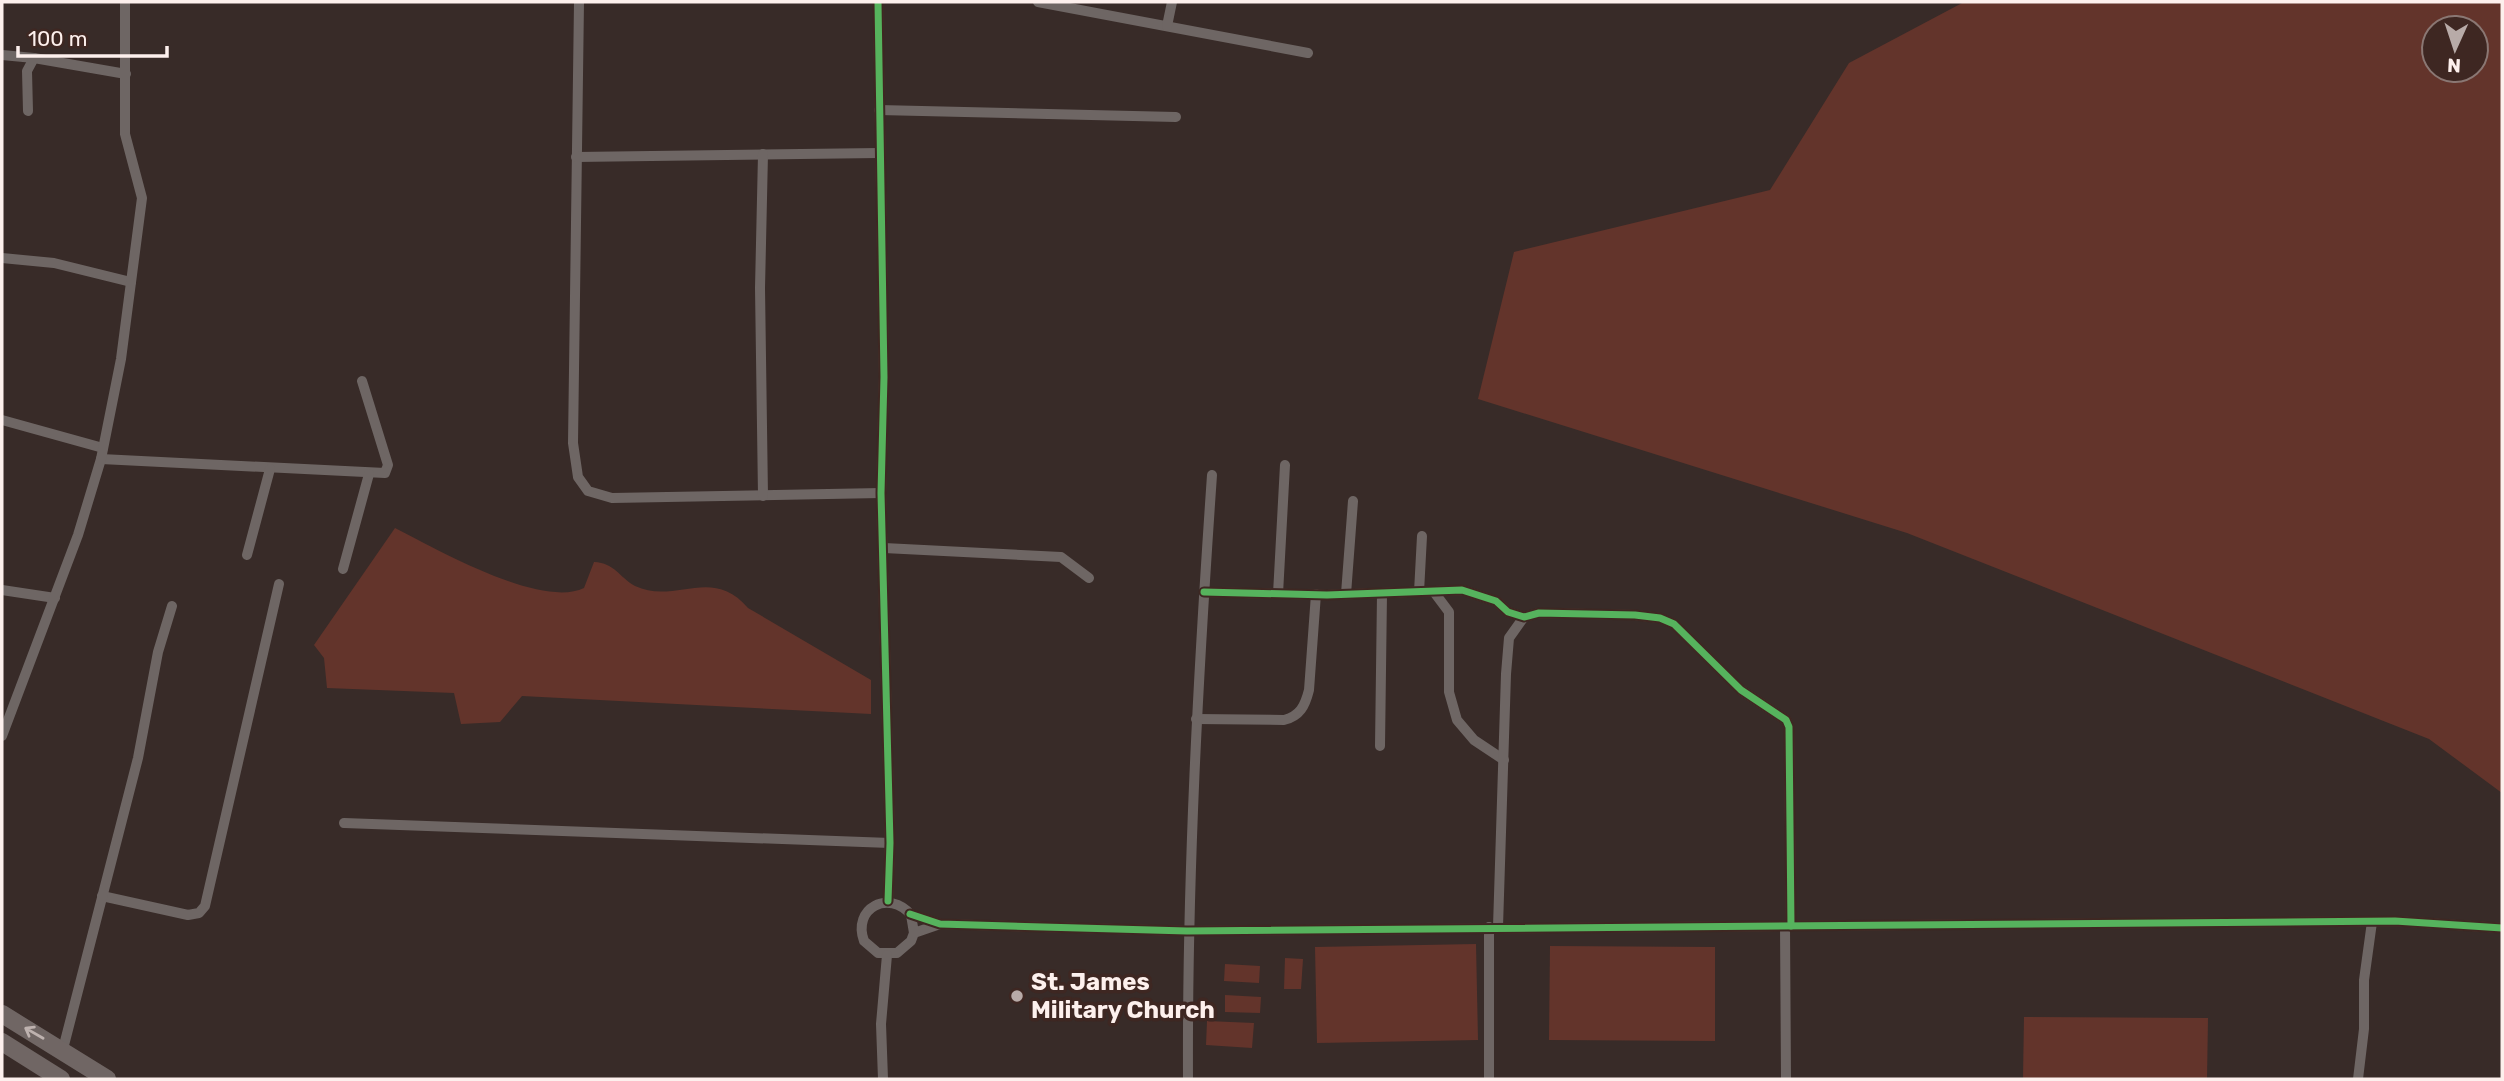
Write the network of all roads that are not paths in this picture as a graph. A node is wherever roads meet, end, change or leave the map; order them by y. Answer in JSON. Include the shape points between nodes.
{"nodes":[{"id":1,"x":125,"y":2,"type":"edge"},
{"id":2,"x":579,"y":2,"type":"edge"},
{"id":3,"x":878,"y":2,"type":"edge"},
{"id":4,"x":1038,"y":2,"type":"edge"},
{"id":5,"x":1172,"y":2,"type":"edge"},
{"id":6,"x":1167,"y":26,"type":"junction"},
{"id":7,"x":1308,"y":53,"type":"dead end"},
{"id":8,"x":2,"y":55,"type":"edge"},
{"id":9,"x":34,"y":58,"type":"junction"},
{"id":10,"x":126,"y":74,"type":"junction"},
{"id":11,"x":879,"y":110,"type":"junction"},
{"id":12,"x":28,"y":111,"type":"dead end"},
{"id":13,"x":1177,"y":117,"type":"dead end"},
{"id":14,"x":880,"y":153,"type":"junction"},
{"id":15,"x":763,"y":154,"type":"junction"},
{"id":16,"x":576,"y":157,"type":"junction"},
{"id":17,"x":2,"y":258,"type":"edge"},
{"id":18,"x":131,"y":282,"type":"junction"},
{"id":19,"x":362,"y":381,"type":"dead end"},
{"id":20,"x":2,"y":420,"type":"edge"},
{"id":21,"x":102,"y":454,"type":"junction"},
{"id":22,"x":1285,"y":465,"type":"dead end"},
{"id":23,"x":270,"y":469,"type":"junction"},
{"id":24,"x":369,"y":474,"type":"junction"},
{"id":25,"x":1212,"y":475,"type":"dead end"},
{"id":26,"x":881,"y":493,"type":"junction"},
{"id":27,"x":763,"y":496,"type":"junction"},
{"id":28,"x":1353,"y":501,"type":"dead end"},
{"id":29,"x":1422,"y":537,"type":"dead end"},
{"id":30,"x":884,"y":548,"type":"junction"},
{"id":31,"x":247,"y":555,"type":"dead end"},
{"id":32,"x":344,"y":569,"type":"dead end"},
{"id":33,"x":1088,"y":578,"type":"dead end"},
{"id":34,"x":279,"y":584,"type":"dead end"},
{"id":35,"x":2,"y":590,"type":"edge"},
{"id":36,"x":1204,"y":592,"type":"junction"},
{"id":37,"x":1419,"y":592,"type":"junction"},
{"id":38,"x":1434,"y":592,"type":"junction"},
{"id":39,"x":1278,"y":594,"type":"junction"},
{"id":40,"x":1317,"y":594,"type":"junction"},
{"id":41,"x":1346,"y":594,"type":"junction"},
{"id":42,"x":1382,"y":594,"type":"junction"},
{"id":43,"x":55,"y":598,"type":"junction"},
{"id":44,"x":172,"y":606,"type":"dead end"},
{"id":45,"x":1524,"y":617,"type":"junction"},
{"id":46,"x":1196,"y":719,"type":"junction"},
{"id":47,"x":2,"y":736,"type":"edge"},
{"id":48,"x":1380,"y":746,"type":"dead end"},
{"id":49,"x":1504,"y":760,"type":"junction"},
{"id":50,"x":344,"y":823,"type":"dead end"},
{"id":51,"x":890,"y":843,"type":"junction"},
{"id":52,"x":102,"y":897,"type":"junction"},
{"id":53,"x":888,"y":901,"type":"junction"},
{"id":54,"x":910,"y":914,"type":"junction"},
{"id":55,"x":2372,"y":922,"type":"junction"},
{"id":56,"x":940,"y":924,"type":"junction"},
{"id":57,"x":1788,"y":926,"type":"junction"},
{"id":58,"x":1493,"y":927,"type":"junction"},
{"id":59,"x":2502,"y":928,"type":"edge"},
{"id":60,"x":1187,"y":931,"type":"junction"},
{"id":61,"x":914,"y":933,"type":"junction"},
{"id":62,"x":887,"y":955,"type":"junction"},
{"id":63,"x":2,"y":1014,"type":"edge"},
{"id":64,"x":2,"y":1042,"type":"edge"},
{"id":65,"x":63,"y":1049,"type":"junction"},
{"id":66,"x":61,"y":1079,"type":"edge"},
{"id":67,"x":107,"y":1079,"type":"edge"},
{"id":68,"x":883,"y":1079,"type":"edge"},
{"id":69,"x":1188,"y":1079,"type":"edge"},
{"id":70,"x":1489,"y":1079,"type":"edge"},
{"id":71,"x":1786,"y":1079,"type":"edge"},
{"id":72,"x":2358,"y":1079,"type":"edge"}],
"edges":[{"from":1,"to":10,"type":"street"},
{"from":2,"to":16,"type":"street"},
{"from":3,"to":11,"type":"street"},
{"from":4,"to":6,"type":"street"},
{"from":5,"to":6,"type":"street"},
{"from":6,"to":7,"type":"street"},
{"from":8,"to":9,"type":"street"},
{"from":9,"to":10,"type":"street"},
{"from":9,"to":12,"type":"street","via":[[27,71]]},
{"from":10,"to":18,"type":"street","via":[[125,134],[142,198]]},
{"from":11,"to":13,"type":"street"},
{"from":11,"to":14,"type":"street"},
{"from":14,"to":15,"type":"street"},
{"from":14,"to":26,"type":"street"},
{"from":15,"to":16,"type":"street"},
{"from":15,"to":27,"type":"street"},
{"from":16,"to":27,"type":"street","via":[[573,443],[578,477],[588,491],[612,498]]},
{"from":17,"to":18,"type":"street","via":[[54,263]]},
{"from":18,"to":21,"type":"street"},
{"from":19,"to":24,"type":"street","via":[[388,468],[385,473]]},
{"from":20,"to":21,"type":"street"},
{"from":21,"to":23,"type":"street"},
{"from":21,"to":43,"type":"street"},
{"from":22,"to":39,"type":"street"},
{"from":23,"to":24,"type":"street"},
{"from":23,"to":31,"type":"street"},
{"from":24,"to":32,"type":"street"},
{"from":25,"to":36,"type":"street"},
{"from":26,"to":27,"type":"street"},
{"from":26,"to":30,"type":"street"},
{"from":28,"to":41,"type":"street"},
{"from":29,"to":37,"type":"street"},
{"from":30,"to":33,"type":"street","via":[[1061,557]]},
{"from":30,"to":51,"type":"street"},
{"from":34,"to":52,"type":"street","via":[[205,906],[200,913],[188,915]]},
{"from":35,"to":43,"type":"street"},
{"from":36,"to":39,"type":"street"},
{"from":36,"to":46,"type":"street"},
{"from":37,"to":38,"type":"street"},
{"from":37,"to":42,"type":"street"},
{"from":38,"to":45,"type":"street","via":[[1462,590]]},
{"from":38,"to":49,"type":"street","via":[[1449,612],[1449,692],[1457,720],[1474,740]]},
{"from":39,"to":40,"type":"street"},
{"from":40,"to":41,"type":"street"},
{"from":40,"to":46,"type":"street","via":[[1309,690],[1306,704],[1295,718]]},
{"from":41,"to":42,"type":"street"},
{"from":42,"to":48,"type":"street"},
{"from":43,"to":47,"type":"street"},
{"from":44,"to":52,"type":"street"},
{"from":45,"to":49,"type":"street","via":[[1509,638]]},
{"from":45,"to":57,"type":"street","via":[[1539,613],[1660,618],[1686,634],[1741,690],[1786,720]]},
{"from":46,"to":60,"type":"street"},
{"from":49,"to":58,"type":"street"},
{"from":50,"to":51,"type":"street"},
{"from":51,"to":53,"type":"street"},
{"from":52,"to":65,"type":"street"},
{"from":53,"to":54,"type":"street"},
{"from":53,"to":62,"type":"street","via":[[870,907],[861,923],[870,948]]},
{"from":54,"to":56,"type":"street"},
{"from":54,"to":61,"type":"street"},
{"from":55,"to":57,"type":"street"},
{"from":55,"to":59,"type":"street"},
{"from":55,"to":72,"type":"street"},
{"from":56,"to":60,"type":"street"},
{"from":56,"to":61,"type":"street"},
{"from":57,"to":58,"type":"street"},
{"from":57,"to":71,"type":"street"},
{"from":58,"to":60,"type":"street"},
{"from":58,"to":70,"type":"street"},
{"from":60,"to":69,"type":"street"},
{"from":61,"to":62,"type":"street","via":[[905,949]]},
{"from":62,"to":68,"type":"street","via":[[881,1024]]},
{"from":65,"to":63,"type":"main road","one_way":true},
{"from":64,"to":66,"type":"main road"},
{"from":65,"to":67,"type":"main road"}]}
